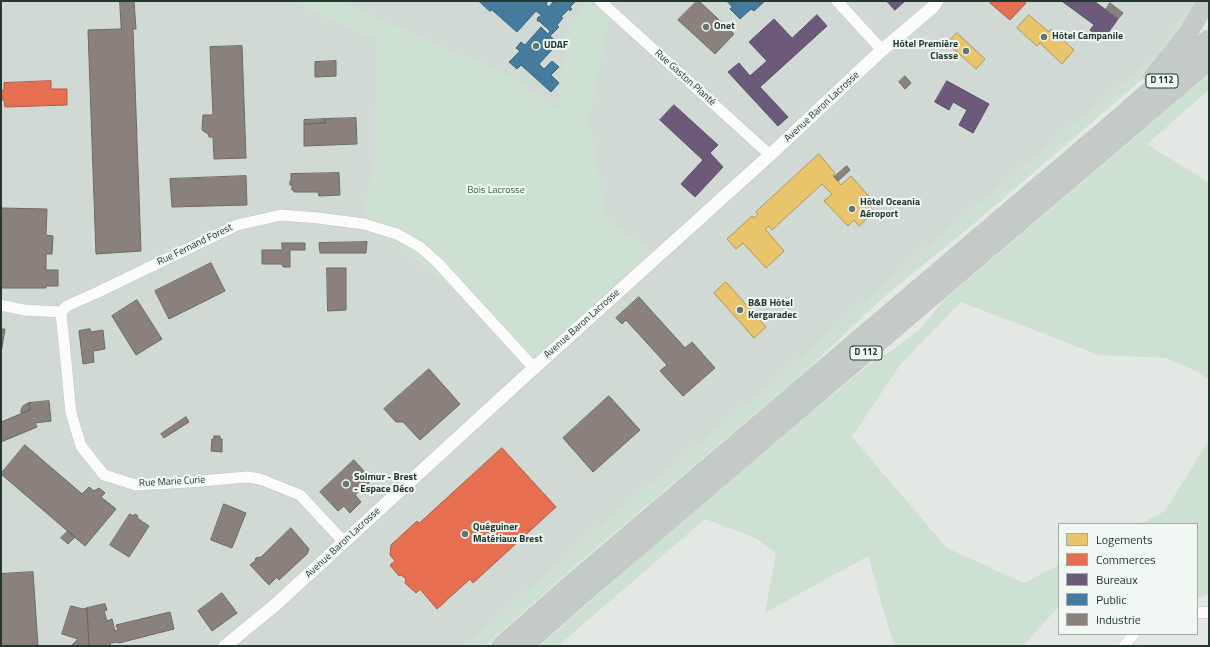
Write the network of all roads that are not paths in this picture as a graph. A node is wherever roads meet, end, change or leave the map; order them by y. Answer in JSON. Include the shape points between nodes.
{"nodes":[{"id":1,"x":600,"y":1,"type":"edge"},
{"id":2,"x":838,"y":1,"type":"edge"},
{"id":3,"x":937,"y":1,"type":"edge"},
{"id":4,"x":1207,"y":1,"type":"edge"},
{"id":5,"x":1209,"y":39,"type":"edge"},
{"id":6,"x":882,"y":50,"type":"junction"},
{"id":7,"x":1209,"y":61,"type":"edge"},
{"id":8,"x":1114,"y":122,"type":"junction"},
{"id":9,"x":770,"y":156,"type":"junction"},
{"id":10,"x":1,"y":305,"type":"edge"},
{"id":11,"x":61,"y":312,"type":"junction"},
{"id":12,"x":534,"y":368,"type":"junction"},
{"id":13,"x":344,"y":542,"type":"junction"},
{"id":14,"x":1198,"y":613,"type":"edge"},
{"id":15,"x":1209,"y":613,"type":"edge"},
{"id":16,"x":1133,"y":635,"type":"edge"},
{"id":17,"x":225,"y":646,"type":"edge"},
{"id":18,"x":501,"y":646,"type":"edge"},
{"id":19,"x":524,"y":646,"type":"edge"},
{"id":20,"x":1124,"y":646,"type":"edge"}],
"edges":[{"from":1,"to":9,"type":"street","name":"Rue Gaston Planté"},
{"from":2,"to":6,"type":"street"},
{"from":3,"to":6,"type":"street","name":"Avenue Baron Lacrosse"},
{"from":4,"to":8,"type":"highway","via":[[1187,35]]},
{"from":5,"to":8,"type":"highway","number":"D 112"},
{"from":6,"to":9,"type":"street","name":"Avenue Baron Lacrosse"},
{"from":7,"to":19,"type":"highway","number":"D 112"},
{"from":8,"to":18,"type":"highway","number":"D 112"},
{"from":9,"to":12,"type":"street","name":"Avenue Baron Lacrosse"},
{"from":10,"to":11,"type":"street","via":[[24,310]]},
{"from":11,"to":12,"type":"street","name":"Rue Fernand Forest","via":[[67,306],[237,225],[281,215],[318,218],[364,224],[397,234],[420,247],[438,263]]},
{"from":11,"to":13,"type":"street","name":"Rue Marie Curie","via":[[71,413],[81,446],[104,475],[136,485],[247,477],[260,479],[300,496]]},
{"from":12,"to":13,"type":"street","name":"Avenue Baron Lacrosse"},
{"from":13,"to":17,"type":"street","name":"Avenue Baron Lacrosse","via":[[274,606]]},
{"from":14,"to":15,"type":"street"},
{"from":16,"to":20,"type":"street"}]}
